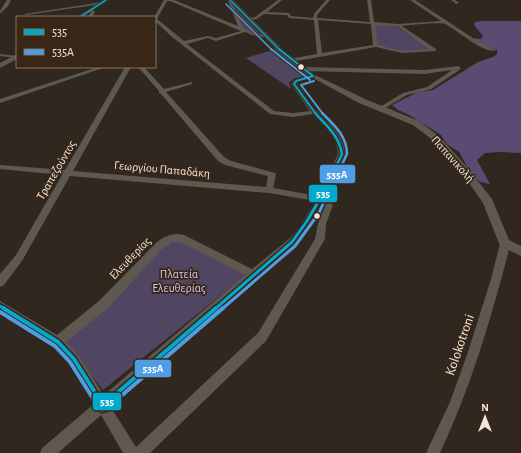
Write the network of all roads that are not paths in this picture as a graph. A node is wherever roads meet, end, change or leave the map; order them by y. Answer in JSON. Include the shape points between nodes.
{"nodes":[{"id":1,"x":9,"y":0,"type":"edge"},
{"id":2,"x":166,"y":0,"type":"edge"},
{"id":3,"x":230,"y":0,"type":"edge"},
{"id":4,"x":280,"y":0,"type":"edge"},
{"id":5,"x":328,"y":0,"type":"edge"},
{"id":6,"x":369,"y":0,"type":"edge"},
{"id":7,"x":412,"y":0,"type":"edge"},
{"id":8,"x":104,"y":1,"type":"edge"},
{"id":9,"x":91,"y":10,"type":"junction"},
{"id":10,"x":0,"y":13,"type":"edge"},
{"id":11,"x":263,"y":13,"type":"junction"},
{"id":12,"x":26,"y":14,"type":"dead end"},
{"id":13,"x":82,"y":16,"type":"edge"},
{"id":14,"x":91,"y":16,"type":"edge"},
{"id":15,"x":156,"y":17,"type":"edge"},
{"id":16,"x":249,"y":19,"type":"junction"},
{"id":17,"x":315,"y":19,"type":"junction"},
{"id":18,"x":237,"y":20,"type":"junction"},
{"id":19,"x":223,"y":22,"type":"junction"},
{"id":20,"x":446,"y":22,"type":"junction"},
{"id":21,"x":372,"y":23,"type":"junction"},
{"id":22,"x":398,"y":25,"type":"junction"},
{"id":23,"x":158,"y":26,"type":"edge"},
{"id":24,"x":243,"y":30,"type":"junction"},
{"id":25,"x":265,"y":36,"type":"junction"},
{"id":26,"x":183,"y":43,"type":"junction"},
{"id":27,"x":376,"y":46,"type":"junction"},
{"id":28,"x":494,"y":50,"type":"dead end"},
{"id":29,"x":0,"y":55,"type":"edge"},
{"id":30,"x":320,"y":55,"type":"junction"},
{"id":31,"x":16,"y":56,"type":"edge"},
{"id":32,"x":291,"y":60,"type":"junction"},
{"id":33,"x":0,"y":66,"type":"edge"},
{"id":34,"x":100,"y":68,"type":"edge"},
{"id":35,"x":127,"y":68,"type":"edge"},
{"id":36,"x":142,"y":68,"type":"edge"},
{"id":37,"x":304,"y":69,"type":"junction"},
{"id":38,"x":313,"y":76,"type":"junction"},
{"id":39,"x":190,"y":83,"type":"dead end"},
{"id":40,"x":161,"y":92,"type":"junction"},
{"id":41,"x":0,"y":101,"type":"edge"},
{"id":42,"x":382,"y":108,"type":"junction"},
{"id":43,"x":315,"y":112,"type":"junction"},
{"id":44,"x":0,"y":167,"type":"edge"},
{"id":45,"x":68,"y":173,"type":"junction"},
{"id":46,"x":269,"y":190,"type":"junction"},
{"id":47,"x":321,"y":199,"type":"junction"},
{"id":48,"x":504,"y":243,"type":"junction"},
{"id":49,"x":521,"y":251,"type":"edge"},
{"id":50,"x":253,"y":274,"type":"junction"},
{"id":51,"x":0,"y":282,"type":"edge"},
{"id":52,"x":0,"y":306,"type":"edge"},
{"id":53,"x":58,"y":342,"type":"junction"},
{"id":54,"x":103,"y":405,"type":"junction"},
{"id":55,"x":47,"y":453,"type":"edge"},
{"id":56,"x":131,"y":453,"type":"edge"},
{"id":57,"x":140,"y":453,"type":"edge"},
{"id":58,"x":433,"y":453,"type":"edge"}],
"edges":[{"from":1,"to":10,"type":"street"},
{"from":2,"to":15,"type":"street"},
{"from":2,"to":19,"type":"street"},
{"from":3,"to":16,"type":"street","name":"Παπανικολή"},
{"from":3,"to":18,"type":"street"},
{"from":4,"to":11,"type":"street"},
{"from":5,"to":17,"type":"street","via":[[316,12]]},
{"from":6,"to":21,"type":"street"},
{"from":7,"to":20,"type":"street"},
{"from":8,"to":9,"type":"street"},
{"from":8,"to":12,"type":"street"},
{"from":9,"to":13,"type":"street"},
{"from":9,"to":14,"type":"street","via":[[93,12]]},
{"from":11,"to":16,"type":"street"},
{"from":11,"to":17,"type":"street"},
{"from":16,"to":25,"type":"street","name":"Παπανικολή"},
{"from":17,"to":21,"type":"street"},
{"from":17,"to":30,"type":"street"},
{"from":18,"to":19,"type":"street"},
{"from":18,"to":24,"type":"street"},
{"from":19,"to":24,"type":"street"},
{"from":20,"to":22,"type":"street"},
{"from":20,"to":28,"type":"street","via":[[479,44]]},
{"from":21,"to":22,"type":"street"},
{"from":21,"to":27,"type":"street"},
{"from":22,"to":27,"type":"street","via":[[434,50],[402,52]]},
{"from":23,"to":26,"type":"street"},
{"from":24,"to":25,"type":"street","via":[[261,37]]},
{"from":24,"to":26,"type":"street","via":[[216,40],[208,37]]},
{"from":25,"to":32,"type":"street","name":"Παπανικολή"},
{"from":26,"to":43,"type":"street","via":[[272,113],[299,116]]},
{"from":27,"to":30,"type":"street"},
{"from":29,"to":31,"type":"street"},
{"from":30,"to":32,"type":"street"},
{"from":31,"to":33,"type":"street"},
{"from":32,"to":37,"type":"street","name":"Παπανικολή"},
{"from":34,"to":41,"type":"street"},
{"from":35,"to":45,"type":"street","name":"Τραπεζούντος"},
{"from":36,"to":40,"type":"street"},
{"from":37,"to":38,"type":"street","name":"Παπανικολή"},
{"from":37,"to":42,"type":"street","via":[[425,72],[458,68],[428,88],[405,94]]},
{"from":38,"to":42,"type":"street","name":"Παπανικολή","via":[[362,101]]},
{"from":38,"to":43,"type":"street","via":[[296,80],[294,84]]},
{"from":39,"to":40,"type":"street"},
{"from":40,"to":46,"type":"street","via":[[221,159],[270,174],[272,178]]},
{"from":42,"to":48,"type":"street","name":"Παπανικολή","via":[[416,123],[437,140],[463,168],[488,202]]},
{"from":43,"to":47,"type":"street","via":[[337,136],[343,147]]},
{"from":44,"to":45,"type":"street","name":"Γεωργίου Παπαδάκη"},
{"from":45,"to":46,"type":"street","name":"Γεωργίου Παπαδάκη"},
{"from":45,"to":51,"type":"street","name":"Τραπεζούντος","via":[[19,258]]},
{"from":46,"to":47,"type":"street","name":"Γεωργίου Παπαδάκη"},
{"from":47,"to":50,"type":"street","via":[[292,242]]},
{"from":47,"to":57,"type":"street","via":[[329,205],[320,239],[262,336]]},
{"from":48,"to":49,"type":"street"},
{"from":48,"to":58,"type":"street","name":"Kolokotroni","via":[[498,274],[478,342]]},
{"from":50,"to":53,"type":"street","name":"Ελευθερίας","via":[[181,238],[174,237],[158,247],[104,304]]},
{"from":50,"to":54,"type":"street"},
{"from":52,"to":53,"type":"street"},
{"from":53,"to":54,"type":"street","via":[[74,359]]},
{"from":54,"to":55,"type":"street"},
{"from":54,"to":56,"type":"street"}]}
